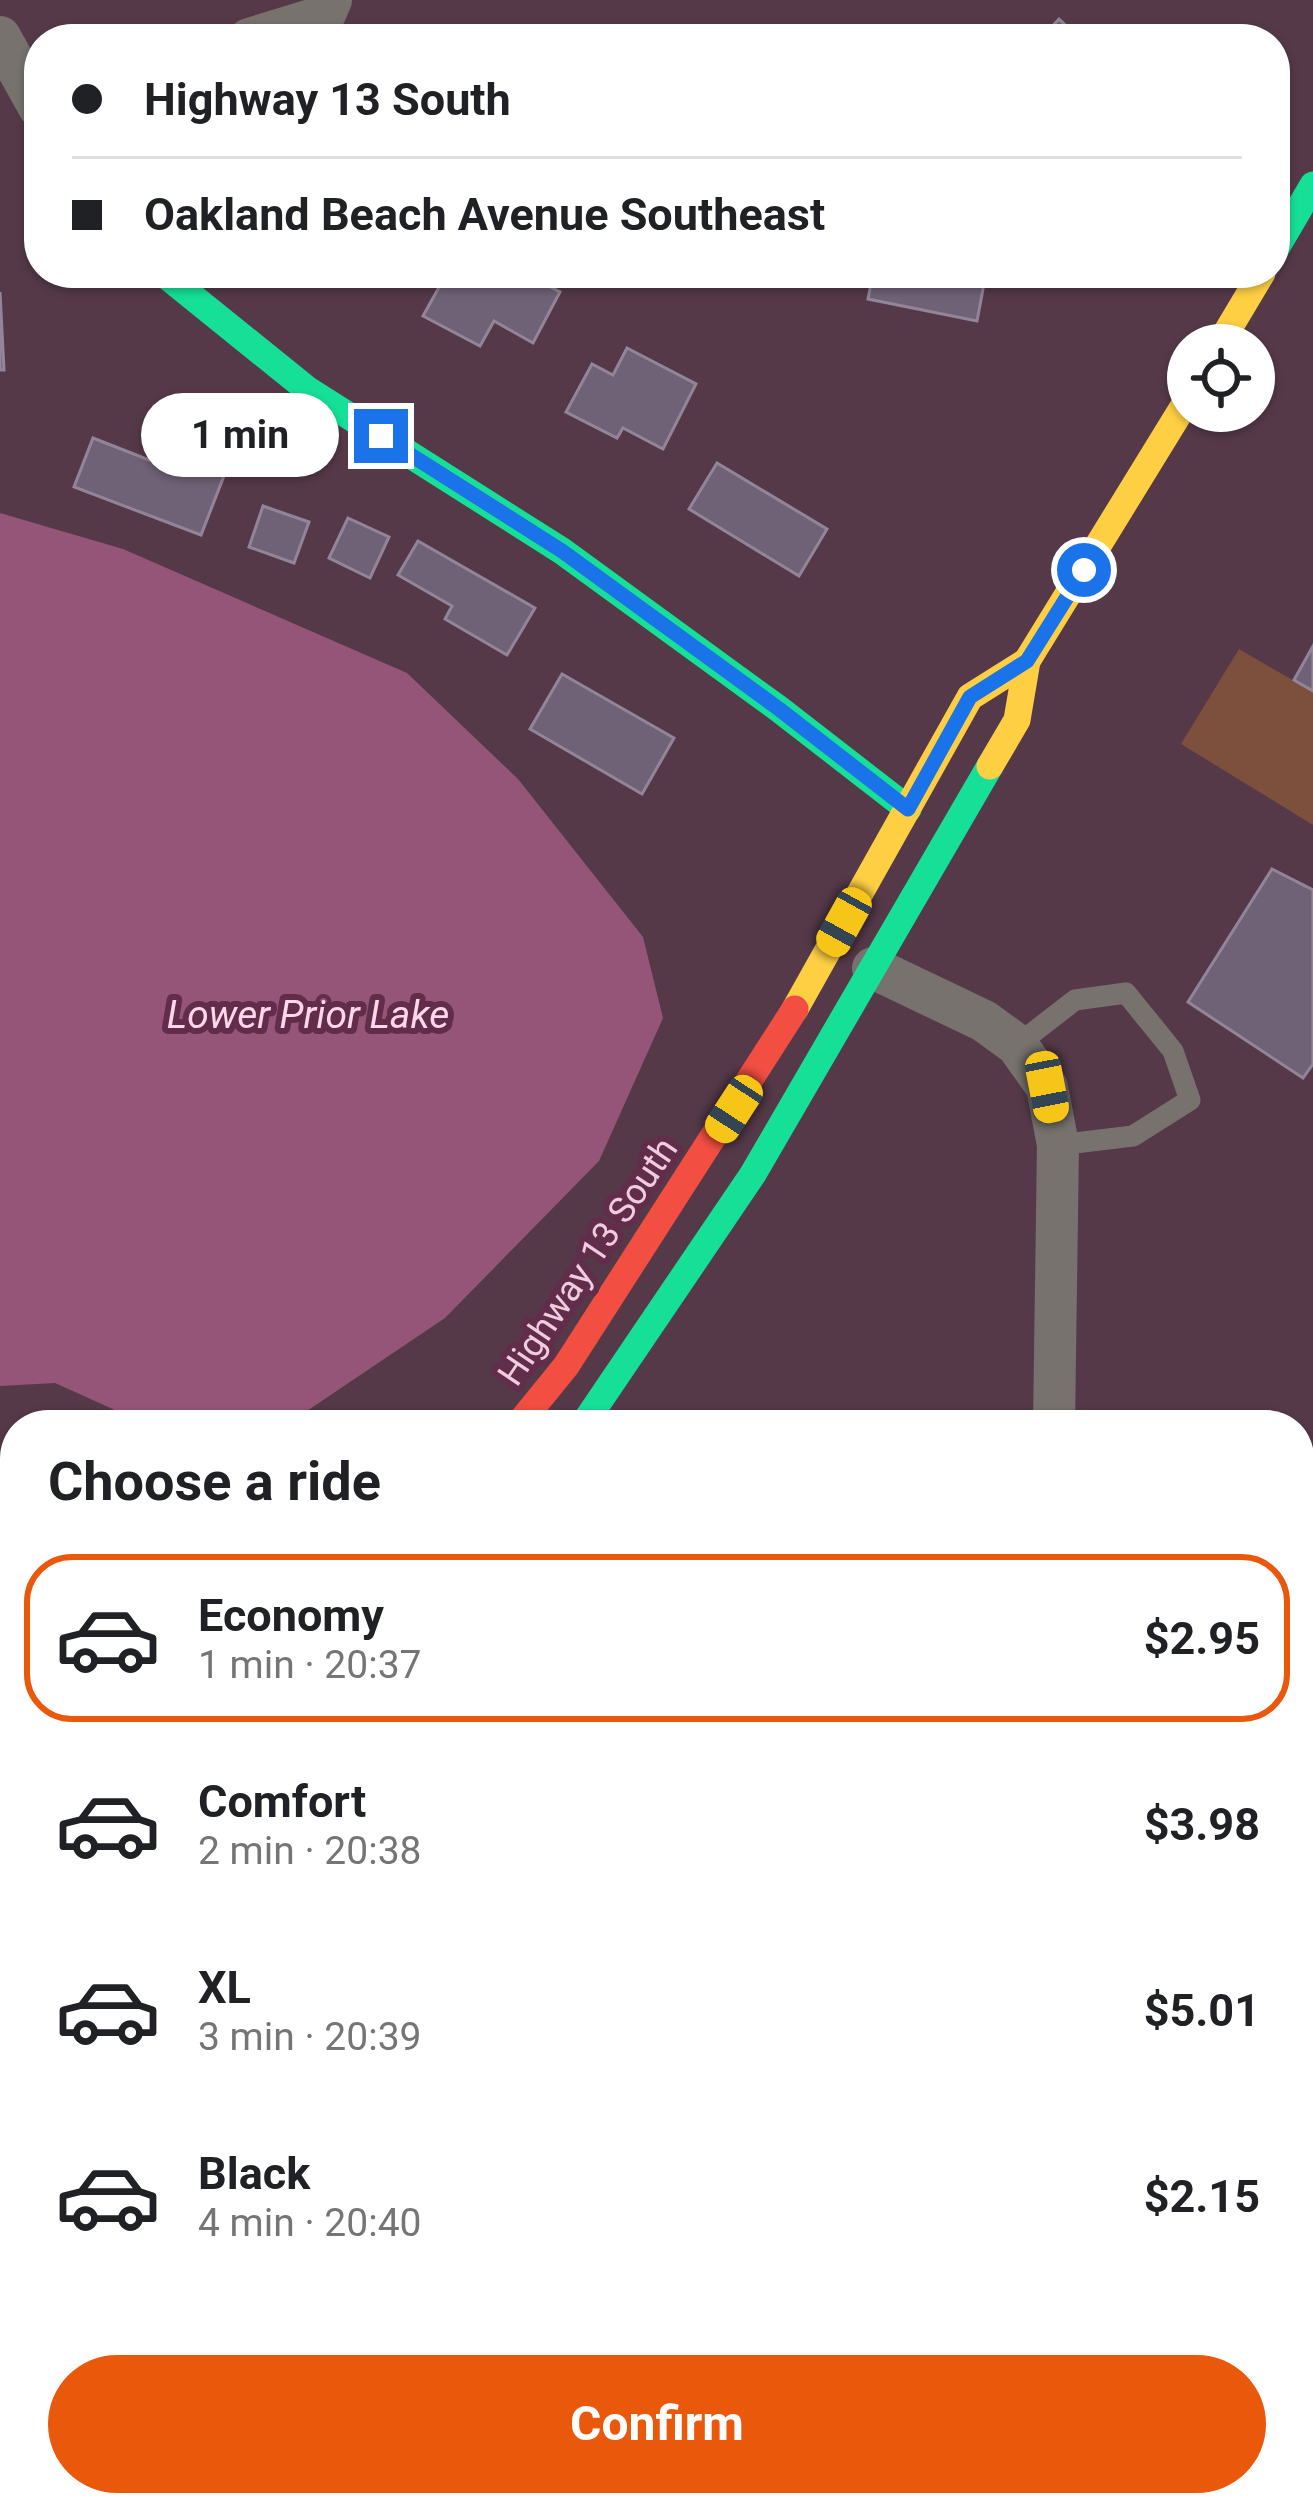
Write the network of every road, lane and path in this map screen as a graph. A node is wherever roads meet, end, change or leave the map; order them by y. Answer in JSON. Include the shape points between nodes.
{"nodes":[{"id":1,"x":327,"y":8,"type":"edge"},
{"id":2,"x":287,"y":24,"type":"edge"},
{"id":3,"x":0,"y":37,"type":"edge"},
{"id":4,"x":24,"y":93,"type":"edge"},
{"id":5,"x":1313,"y":184,"type":"edge"},
{"id":6,"x":1290,"y":224,"type":"edge"},
{"id":7,"x":182,"y":288,"type":"edge"},
{"id":8,"x":1253,"y":288,"type":"edge"},
{"id":9,"x":1232,"y":324,"type":"edge"},
{"id":10,"x":1168,"y":432,"type":"edge"},
{"id":11,"x":1027,"y":661,"type":"junction"},
{"id":12,"x":908,"y":809,"type":"junction"},
{"id":13,"x":873,"y":968,"type":"junction"},
{"id":14,"x":1017,"y":1045,"type":"junction"},
{"id":15,"x":1058,"y":1144,"type":"junction"},
{"id":16,"x":530,"y":1410,"type":"edge"},
{"id":17,"x":593,"y":1410,"type":"edge"},
{"id":18,"x":1054,"y":1410,"type":"edge"}],
"edges":[{"from":1,"to":2,"type":"street"},
{"from":3,"to":4,"type":"street"},
{"from":5,"to":6,"type":"main road"},
{"from":7,"to":12,"type":"main road","via":[[308,390],[562,551]]},
{"from":8,"to":9,"type":"main road"},
{"from":10,"to":11,"type":"main road","name":"Highway 13 South"},
{"from":11,"to":12,"type":"main road","name":"Highway 13 South","via":[[970,697]]},
{"from":11,"to":13,"type":"main road","name":"Highway 13 South","via":[[1017,720]]},
{"from":12,"to":16,"type":"main road","name":"Highway 13 South","via":[[781,1035]]},
{"from":13,"to":14,"type":"street"},
{"from":13,"to":17,"type":"main road","name":"Highway 13 South","via":[[753,1174]]},
{"from":14,"to":15,"type":"street","via":[[1047,1087]]},
{"from":14,"to":15,"type":"lane","via":[[1076,1000],[1126,993],[1173,1051],[1190,1100],[1133,1136]]},
{"from":15,"to":18,"type":"street"}]}
